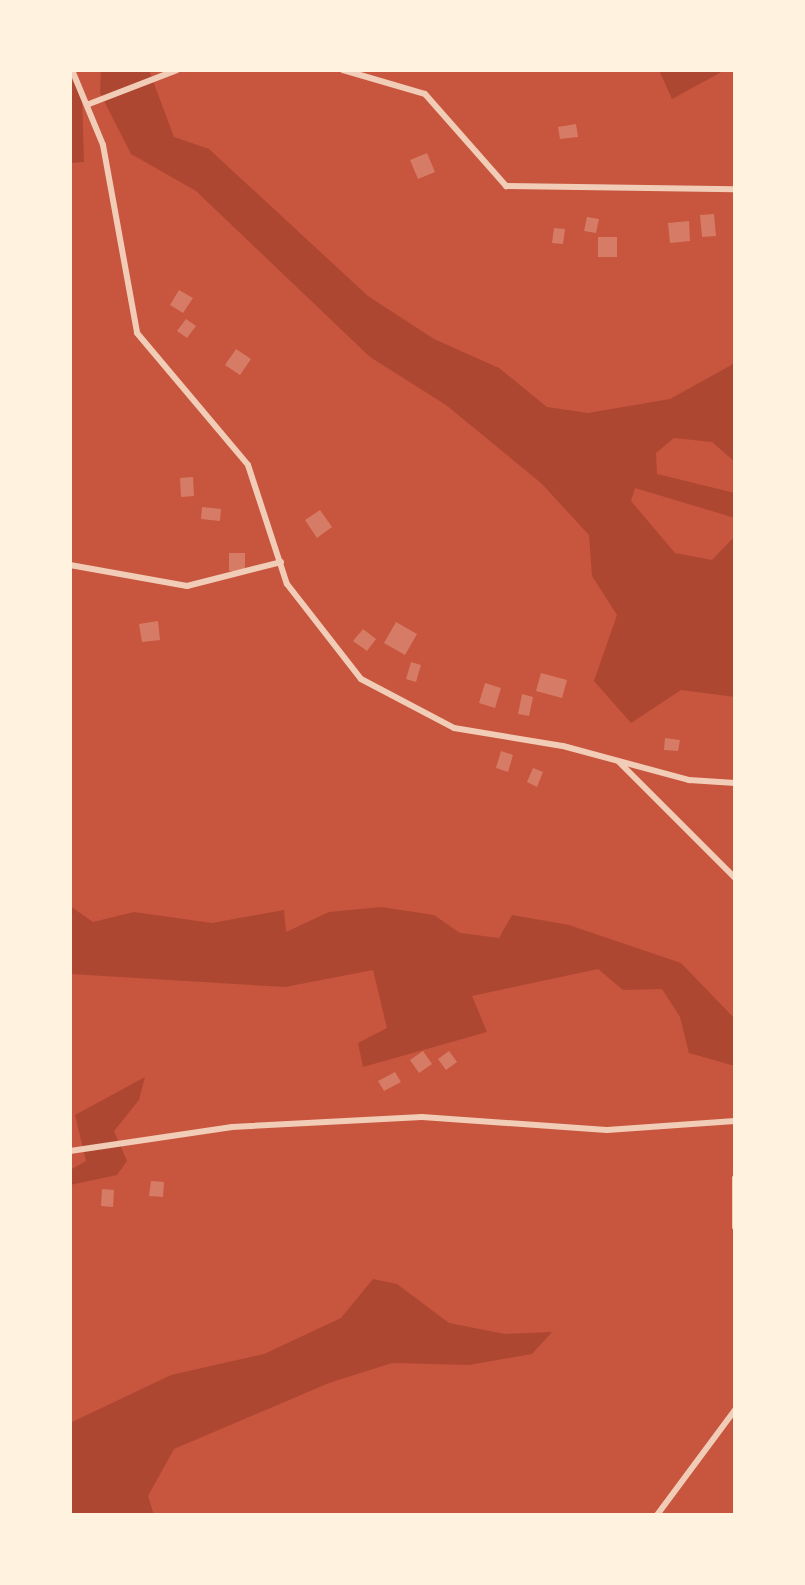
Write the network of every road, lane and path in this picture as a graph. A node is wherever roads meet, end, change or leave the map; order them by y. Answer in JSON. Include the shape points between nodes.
{"nodes":[{"id":1,"x":72,"y":70,"type":"edge"},
{"id":2,"x":177,"y":70,"type":"edge"},
{"id":3,"x":343,"y":70,"type":"edge"},
{"id":4,"x":89,"y":104,"type":"junction"},
{"id":5,"x":735,"y":189,"type":"edge"},
{"id":6,"x":281,"y":562,"type":"junction"},
{"id":7,"x":70,"y":565,"type":"edge"},
{"id":8,"x":616,"y":759,"type":"junction"},
{"id":9,"x":735,"y":783,"type":"edge"},
{"id":10,"x":735,"y":878,"type":"edge"},
{"id":11,"x":735,"y":1121,"type":"edge"},
{"id":12,"x":70,"y":1151,"type":"edge"},
{"id":13,"x":735,"y":1178,"type":"edge"},
{"id":14,"x":735,"y":1227,"type":"edge"},
{"id":15,"x":735,"y":1410,"type":"edge"},
{"id":16,"x":657,"y":1515,"type":"edge"}],
"edges":[{"from":1,"to":4,"type":"street"},
{"from":2,"to":4,"type":"street"},
{"from":3,"to":5,"type":"street","via":[[425,94],[506,186]]},
{"from":4,"to":6,"type":"street","via":[[103,145],[131,320],[248,465]]},
{"from":6,"to":7,"type":"street","via":[[187,586]]},
{"from":6,"to":8,"type":"street","via":[[304,613],[381,695],[454,728]]},
{"from":8,"to":9,"type":"street","via":[[689,780]]},
{"from":8,"to":10,"type":"street"},
{"from":11,"to":12,"type":"street","via":[[607,1130],[422,1117],[232,1127]]},
{"from":13,"to":14,"type":"street"},
{"from":15,"to":16,"type":"street"}]}
